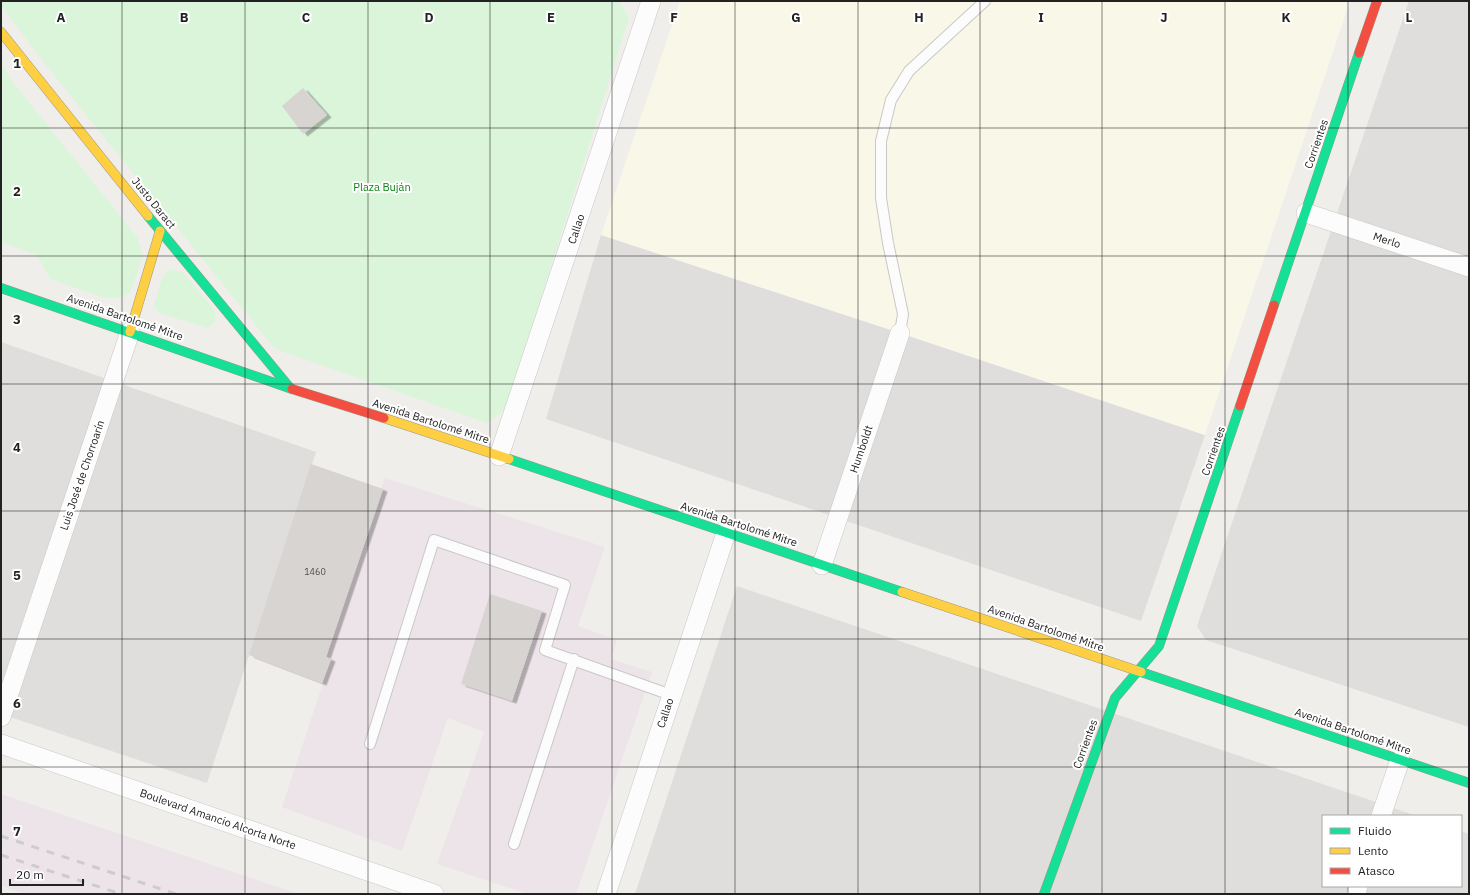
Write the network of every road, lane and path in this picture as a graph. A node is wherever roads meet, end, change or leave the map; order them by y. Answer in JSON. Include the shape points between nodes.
{"nodes":[{"id":1,"x":652,"y":1,"type":"edge"},
{"id":2,"x":985,"y":1,"type":"edge"},
{"id":3,"x":1377,"y":1,"type":"edge"},
{"id":4,"x":1,"y":32,"type":"edge"},
{"id":5,"x":1306,"y":213,"type":"junction"},
{"id":6,"x":160,"y":231,"type":"junction"},
{"id":7,"x":1469,"y":267,"type":"edge"},
{"id":8,"x":1,"y":288,"type":"edge"},
{"id":9,"x":130,"y":332,"type":"junction"},
{"id":10,"x":900,"y":332,"type":"joint"},
{"id":11,"x":290,"y":388,"type":"junction"},
{"id":12,"x":499,"y":456,"type":"junction"},
{"id":13,"x":726,"y":533,"type":"junction"},
{"id":14,"x":822,"y":565,"type":"junction"},
{"id":15,"x":574,"y":659,"type":"junction"},
{"id":16,"x":1138,"y":672,"type":"junction"},
{"id":17,"x":671,"y":695,"type":"junction"},
{"id":18,"x":1,"y":717,"type":"edge"},
{"id":19,"x":1,"y":744,"type":"edge"},
{"id":20,"x":370,"y":744,"type":"dead end"},
{"id":21,"x":1400,"y":760,"type":"junction"},
{"id":22,"x":1469,"y":783,"type":"edge"},
{"id":23,"x":1382,"y":815,"type":"edge"},
{"id":24,"x":514,"y":844,"type":"dead end"},
{"id":25,"x":434,"y":894,"type":"edge"},
{"id":26,"x":606,"y":894,"type":"edge"},
{"id":27,"x":1044,"y":894,"type":"edge"}],
"edges":[{"from":1,"to":12,"type":"street","name":"Callao"},
{"from":2,"to":10,"type":"lane","via":[[909,71],[891,100],[881,141],[881,198],[903,314]]},
{"from":3,"to":5,"type":"main road","name":"Corrientes"},
{"from":4,"to":6,"type":"main road","name":"Justo Daract"},
{"from":5,"to":7,"type":"street","name":"Merlo"},
{"from":5,"to":16,"type":"main road","name":"Corrientes","via":[[1159,646]]},
{"from":6,"to":9,"type":"main road","name":"Luis José de Chorroarín"},
{"from":6,"to":11,"type":"main road","name":"Justo Daract"},
{"from":8,"to":9,"type":"main road","name":"Avenida Bartolomé Mitre"},
{"from":9,"to":11,"type":"main road","name":"Avenida Bartolomé Mitre"},
{"from":9,"to":18,"type":"street","name":"Luis José de Chorroarín"},
{"from":10,"to":14,"type":"street","name":"Humboldt"},
{"from":11,"to":12,"type":"main road","name":"Avenida Bartolomé Mitre"},
{"from":12,"to":13,"type":"main road","name":"Avenida Bartolomé Mitre"},
{"from":13,"to":14,"type":"main road","name":"Avenida Bartolomé Mitre"},
{"from":13,"to":17,"type":"street","name":"Callao"},
{"from":14,"to":16,"type":"main road","name":"Avenida Bartolomé Mitre"},
{"from":15,"to":17,"type":"lane"},
{"from":15,"to":20,"type":"lane","via":[[546,650],[565,585],[434,540]]},
{"from":15,"to":24,"type":"lane"},
{"from":16,"to":21,"type":"main road","name":"Avenida Bartolomé Mitre"},
{"from":16,"to":27,"type":"main road","name":"Corrientes","via":[[1115,698]]},
{"from":17,"to":26,"type":"street","name":"Callao"},
{"from":19,"to":25,"type":"street","name":"Boulevard Amancio Alcorta Norte"},
{"from":21,"to":22,"type":"main road","name":"Avenida Bartolomé Mitre"},
{"from":21,"to":23,"type":"street"}]}
